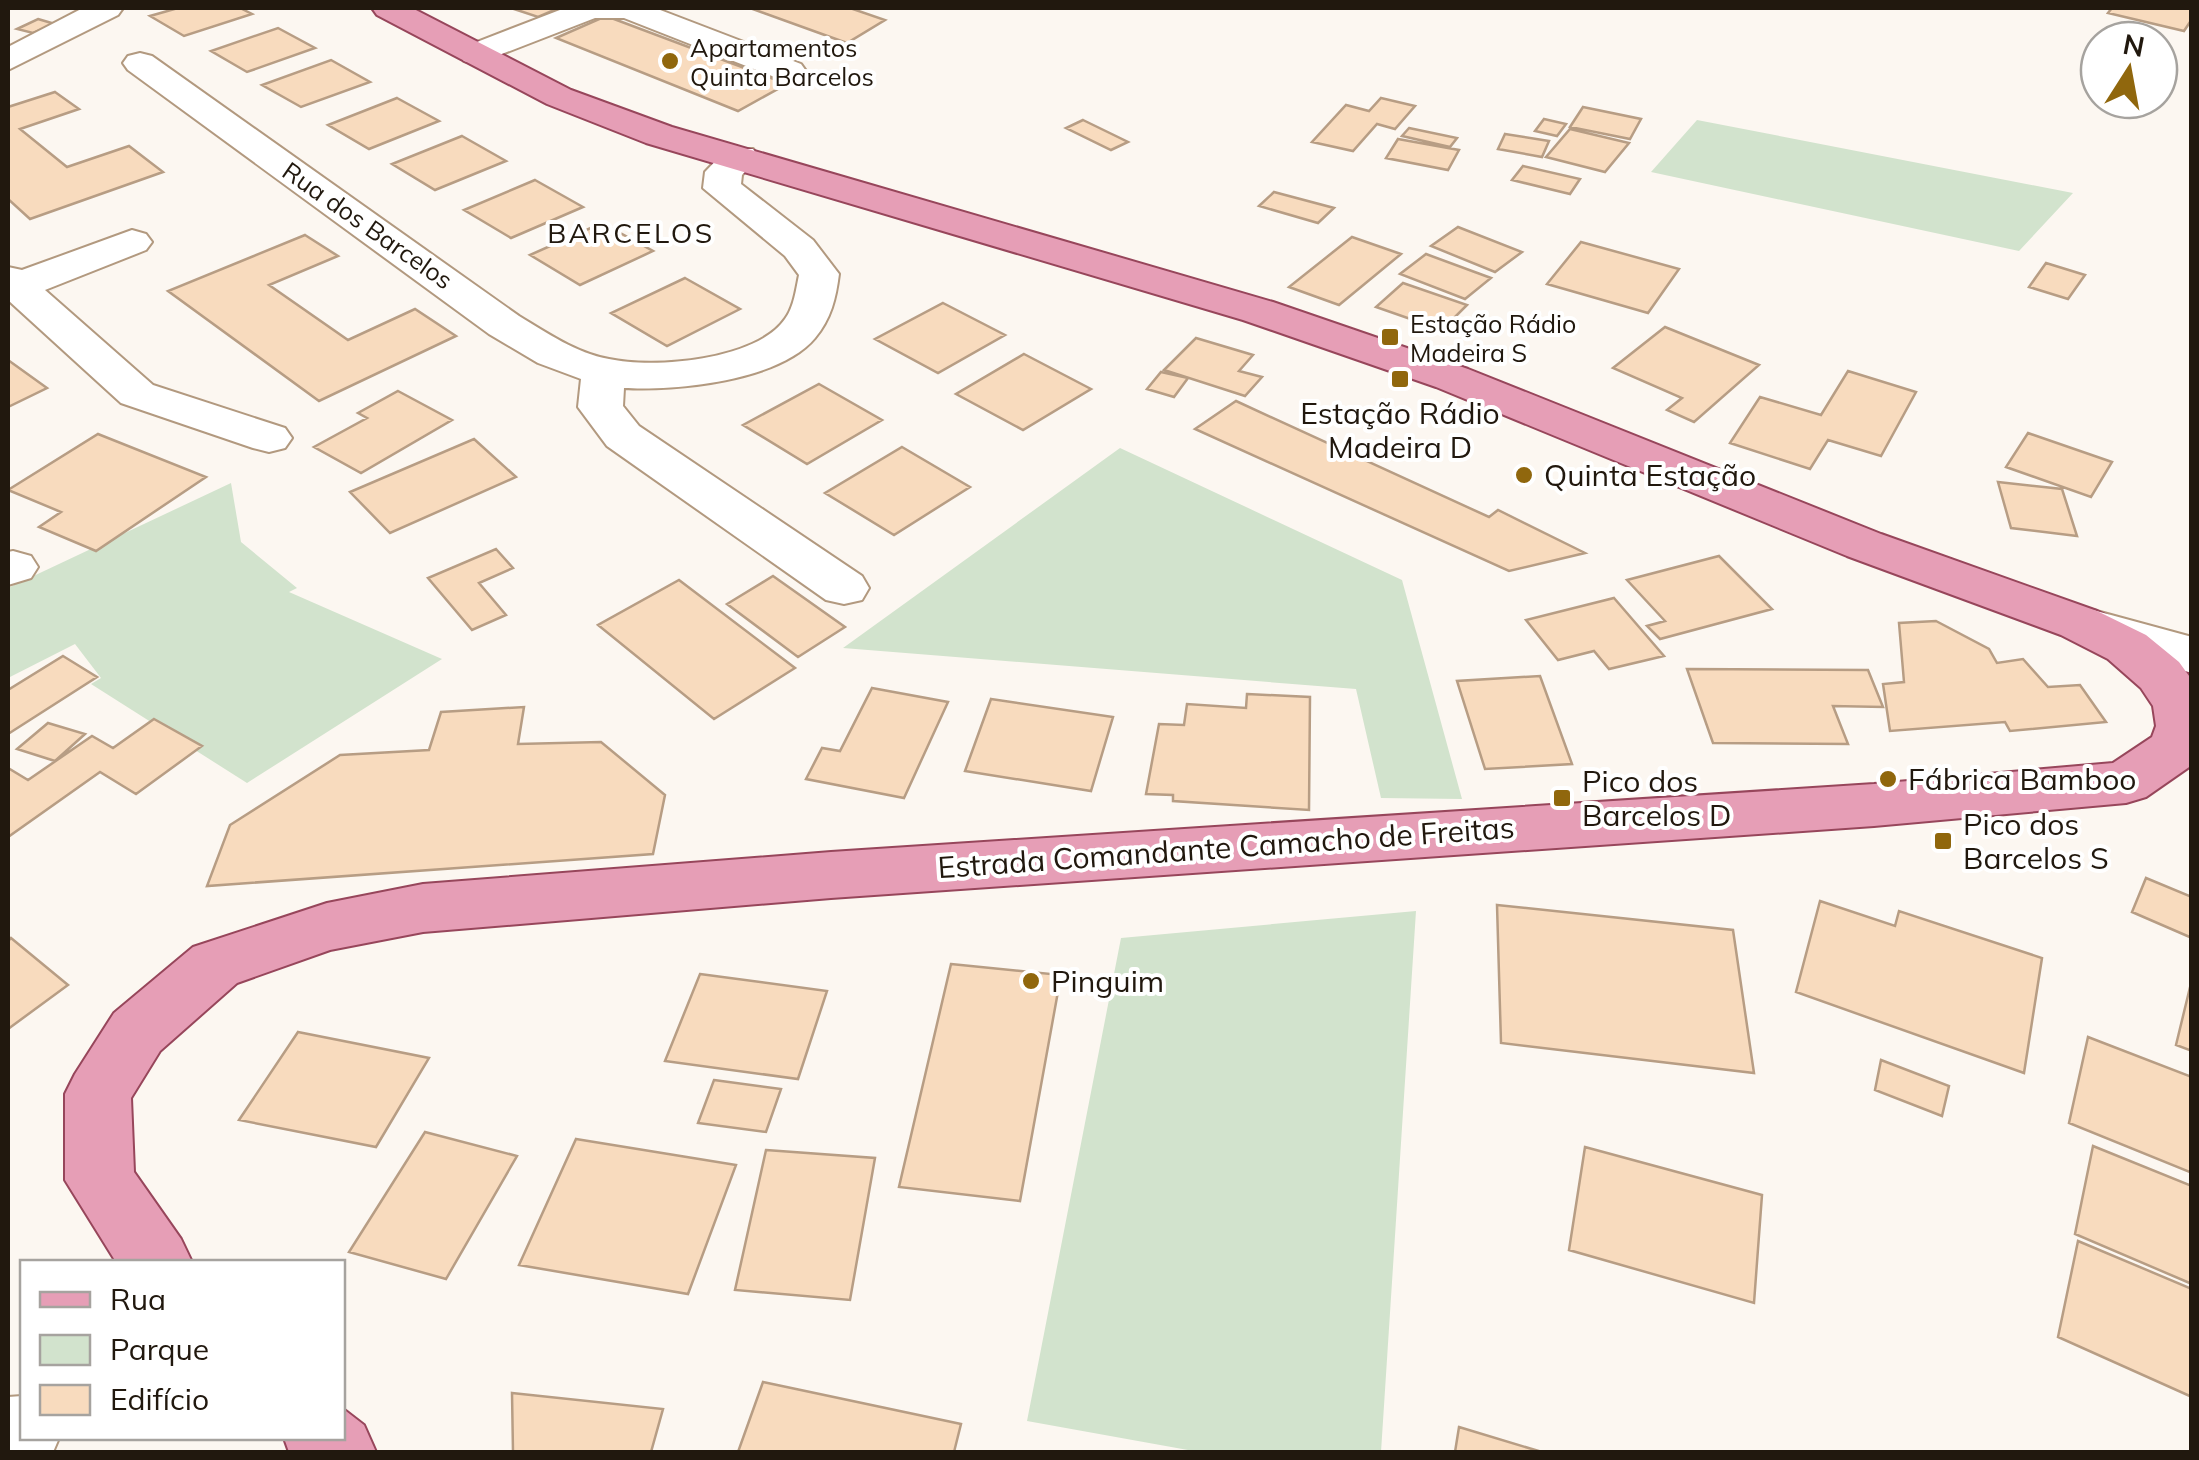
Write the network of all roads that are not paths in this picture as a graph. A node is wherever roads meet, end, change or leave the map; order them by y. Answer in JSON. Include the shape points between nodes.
{"nodes":[{"id":1,"x":106,"y":8,"type":"edge"},
{"id":2,"x":388,"y":8,"type":"edge"},
{"id":3,"x":610,"y":8,"type":"edge"},
{"id":4,"x":476,"y":54,"type":"junction"},
{"id":5,"x":8,"y":60,"type":"edge"},
{"id":6,"x":140,"y":63,"type":"dead end"},
{"id":7,"x":788,"y":71,"type":"dead end"},
{"id":8,"x":740,"y":157,"type":"junction"},
{"id":9,"x":132,"y":242,"type":"dead end"},
{"id":10,"x":12,"y":283,"type":"edge"},
{"id":11,"x":604,"y":372,"type":"junction"},
{"id":12,"x":269,"y":438,"type":"dead end"},
{"id":13,"x":844,"y":588,"type":"dead end"},
{"id":14,"x":2079,"y":623,"type":"junction"},
{"id":15,"x":2192,"y":655,"type":"edge"},
{"id":16,"x":2192,"y":768,"type":"edge"},
{"id":17,"x":2126,"y":782,"type":"junction"},
{"id":18,"x":155,"y":1260,"type":"edge"}],
"edges":[{"from":1,"to":5,"type":"street"},
{"from":2,"to":4,"type":"main road","name":"Estrada Comandante Camacho de Freitas"},
{"from":3,"to":4,"type":"street","via":[[590,9]]},
{"from":3,"to":7,"type":"street","via":[[630,9]]},
{"from":4,"to":8,"type":"main road","name":"Estrada Comandante Camacho de Freitas","via":[[576,103]]},
{"from":6,"to":11,"type":"street","name":"Rua dos Barcelos","via":[[529,343]]},
{"from":8,"to":11,"type":"street","name":"Rua dos Barcelos","via":[[724,172],[722,188],[800,248],[819,274],[815,304],[801,332],[720,368],[660,377]]},
{"from":8,"to":14,"type":"main road","name":"Estrada Comandante Camacho de Freitas","via":[[1258,311],[1452,378],[1864,545]]},
{"from":9,"to":10,"type":"street"},
{"from":10,"to":12,"type":"street","via":[[137,394]]},
{"from":11,"to":13,"type":"street","via":[[600,406],[623,436]]},
{"from":14,"to":15,"type":"street"},
{"from":14,"to":17,"type":"main road","name":"Estrada Comandante Camacho de Freitas","via":[[2128,647],[2180,704],[2176,748]]},
{"from":16,"to":17,"type":"street"},
{"from":17,"to":18,"type":"main road","name":"Estrada Comandante Camacho de Freitas","via":[[812,876],[423,908],[327,927],[215,965],[138,1032],[98,1094],[100,1180]]}]}
